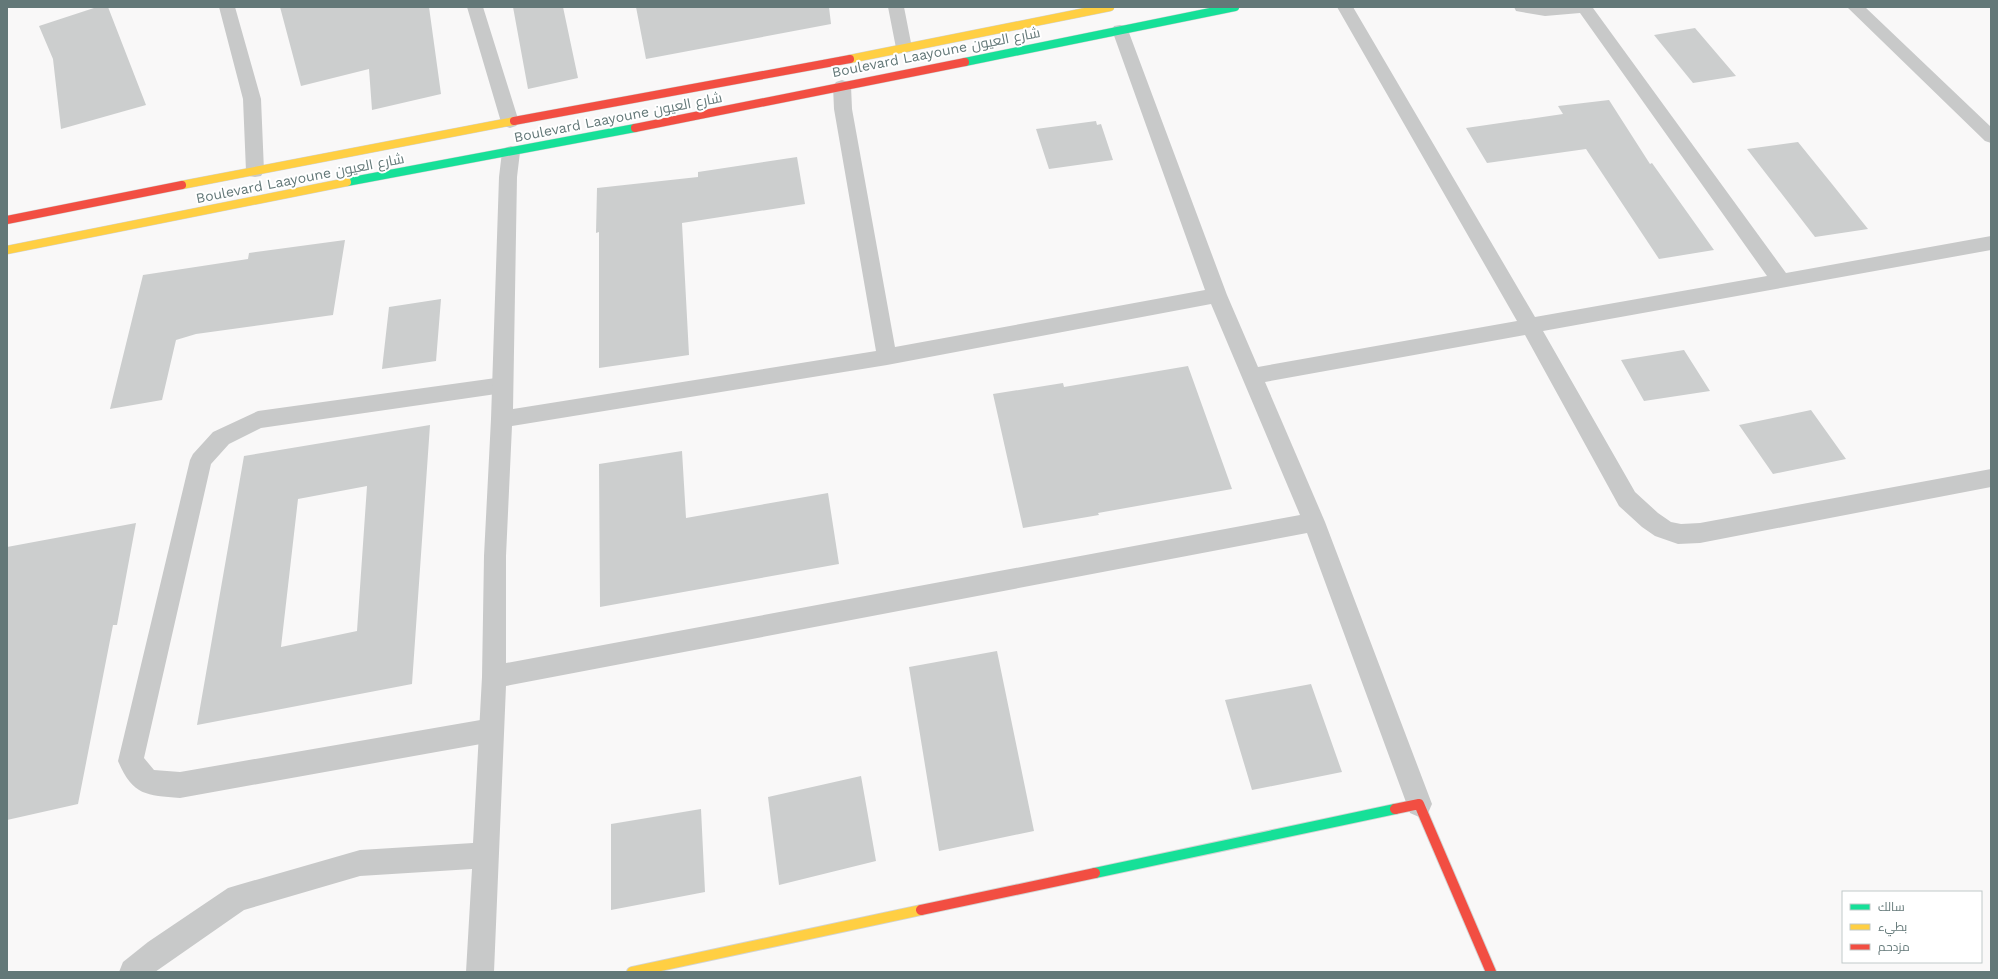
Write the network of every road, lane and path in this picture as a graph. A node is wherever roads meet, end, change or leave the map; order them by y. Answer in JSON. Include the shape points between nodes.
{"nodes":[{"id":1,"x":227,"y":7,"type":"edge"},
{"id":2,"x":475,"y":7,"type":"edge"},
{"id":3,"x":896,"y":7,"type":"edge"},
{"id":4,"x":1110,"y":7,"type":"edge"},
{"id":5,"x":1235,"y":7,"type":"edge"},
{"id":6,"x":1345,"y":7,"type":"edge"},
{"id":7,"x":1522,"y":7,"type":"edge"},
{"id":8,"x":1585,"y":7,"type":"edge"},
{"id":9,"x":1854,"y":7,"type":"edge"},
{"id":10,"x":1120,"y":30,"type":"junction"},
{"id":11,"x":904,"y":48,"type":"junction"},
{"id":12,"x":842,"y":86,"type":"junction"},
{"id":13,"x":510,"y":122,"type":"junction"},
{"id":14,"x":1991,"y":137,"type":"edge"},
{"id":15,"x":511,"y":152,"type":"junction"},
{"id":16,"x":255,"y":171,"type":"junction"},
{"id":17,"x":7,"y":220,"type":"edge"},
{"id":18,"x":1991,"y":243,"type":"edge"},
{"id":19,"x":7,"y":250,"type":"edge"},
{"id":20,"x":1780,"y":281,"type":"junction"},
{"id":21,"x":1217,"y":295,"type":"junction"},
{"id":22,"x":1530,"y":326,"type":"junction"},
{"id":23,"x":887,"y":357,"type":"junction"},
{"id":24,"x":1252,"y":376,"type":"junction"},
{"id":25,"x":503,"y":384,"type":"junction"},
{"id":26,"x":502,"y":420,"type":"junction"},
{"id":27,"x":1991,"y":478,"type":"edge"},
{"id":28,"x":1314,"y":522,"type":"junction"},
{"id":29,"x":494,"y":677,"type":"junction"},
{"id":30,"x":492,"y":730,"type":"junction"},
{"id":31,"x":1420,"y":804,"type":"junction"},
{"id":32,"x":486,"y":855,"type":"junction"},
{"id":33,"x":133,"y":972,"type":"edge"},
{"id":34,"x":480,"y":972,"type":"edge"},
{"id":35,"x":632,"y":972,"type":"edge"},
{"id":36,"x":1491,"y":972,"type":"edge"}],
"edges":[{"from":1,"to":16,"type":"street","via":[[252,99]]},
{"from":2,"to":13,"type":"street"},
{"from":3,"to":11,"type":"street"},
{"from":4,"to":11,"type":"street","name":"Boulevard Laayoune شارع العيون"},
{"from":5,"to":10,"type":"street","name":"Boulevard Laayoune شارع العيون"},
{"from":6,"to":22,"type":"street"},
{"from":7,"to":8,"type":"street","via":[[1545,11]]},
{"from":8,"to":20,"type":"street"},
{"from":9,"to":14,"type":"street"},
{"from":10,"to":12,"type":"street","name":"Boulevard Laayoune شارع العيون"},
{"from":10,"to":21,"type":"street"},
{"from":11,"to":13,"type":"street","name":"Boulevard Laayoune شارع العيون"},
{"from":12,"to":15,"type":"street","name":"Boulevard Laayoune شارع العيون"},
{"from":12,"to":23,"type":"street","via":[[843,109]]},
{"from":13,"to":16,"type":"street","name":"Boulevard Laayoune شارع العيون"},
{"from":15,"to":19,"type":"street","name":"Boulevard Laayoune شارع العيون","via":[[438,164]]},
{"from":15,"to":25,"type":"street","via":[[508,177]]},
{"from":16,"to":17,"type":"street","name":"Boulevard Laayoune شارع العيون"},
{"from":18,"to":20,"type":"street"},
{"from":20,"to":22,"type":"street"},
{"from":21,"to":23,"type":"street"},
{"from":21,"to":24,"type":"street"},
{"from":22,"to":24,"type":"street"},
{"from":22,"to":27,"type":"street","via":[[1626,499],[1649,519],[1678,534],[1700,533]]},
{"from":23,"to":26,"type":"street"},
{"from":24,"to":28,"type":"street"},
{"from":25,"to":26,"type":"street"},
{"from":25,"to":30,"type":"street","via":[[258,420],[221,438],[201,460],[130,761],[147,782],[180,785]]},
{"from":26,"to":29,"type":"street","via":[[495,556]]},
{"from":28,"to":29,"type":"street"},
{"from":28,"to":31,"type":"street"},
{"from":29,"to":30,"type":"street"},
{"from":30,"to":32,"type":"street"},
{"from":31,"to":35,"type":"street"},
{"from":31,"to":36,"type":"street"},
{"from":32,"to":33,"type":"street","via":[[360,863],[238,898]]},
{"from":32,"to":34,"type":"street"}]}
